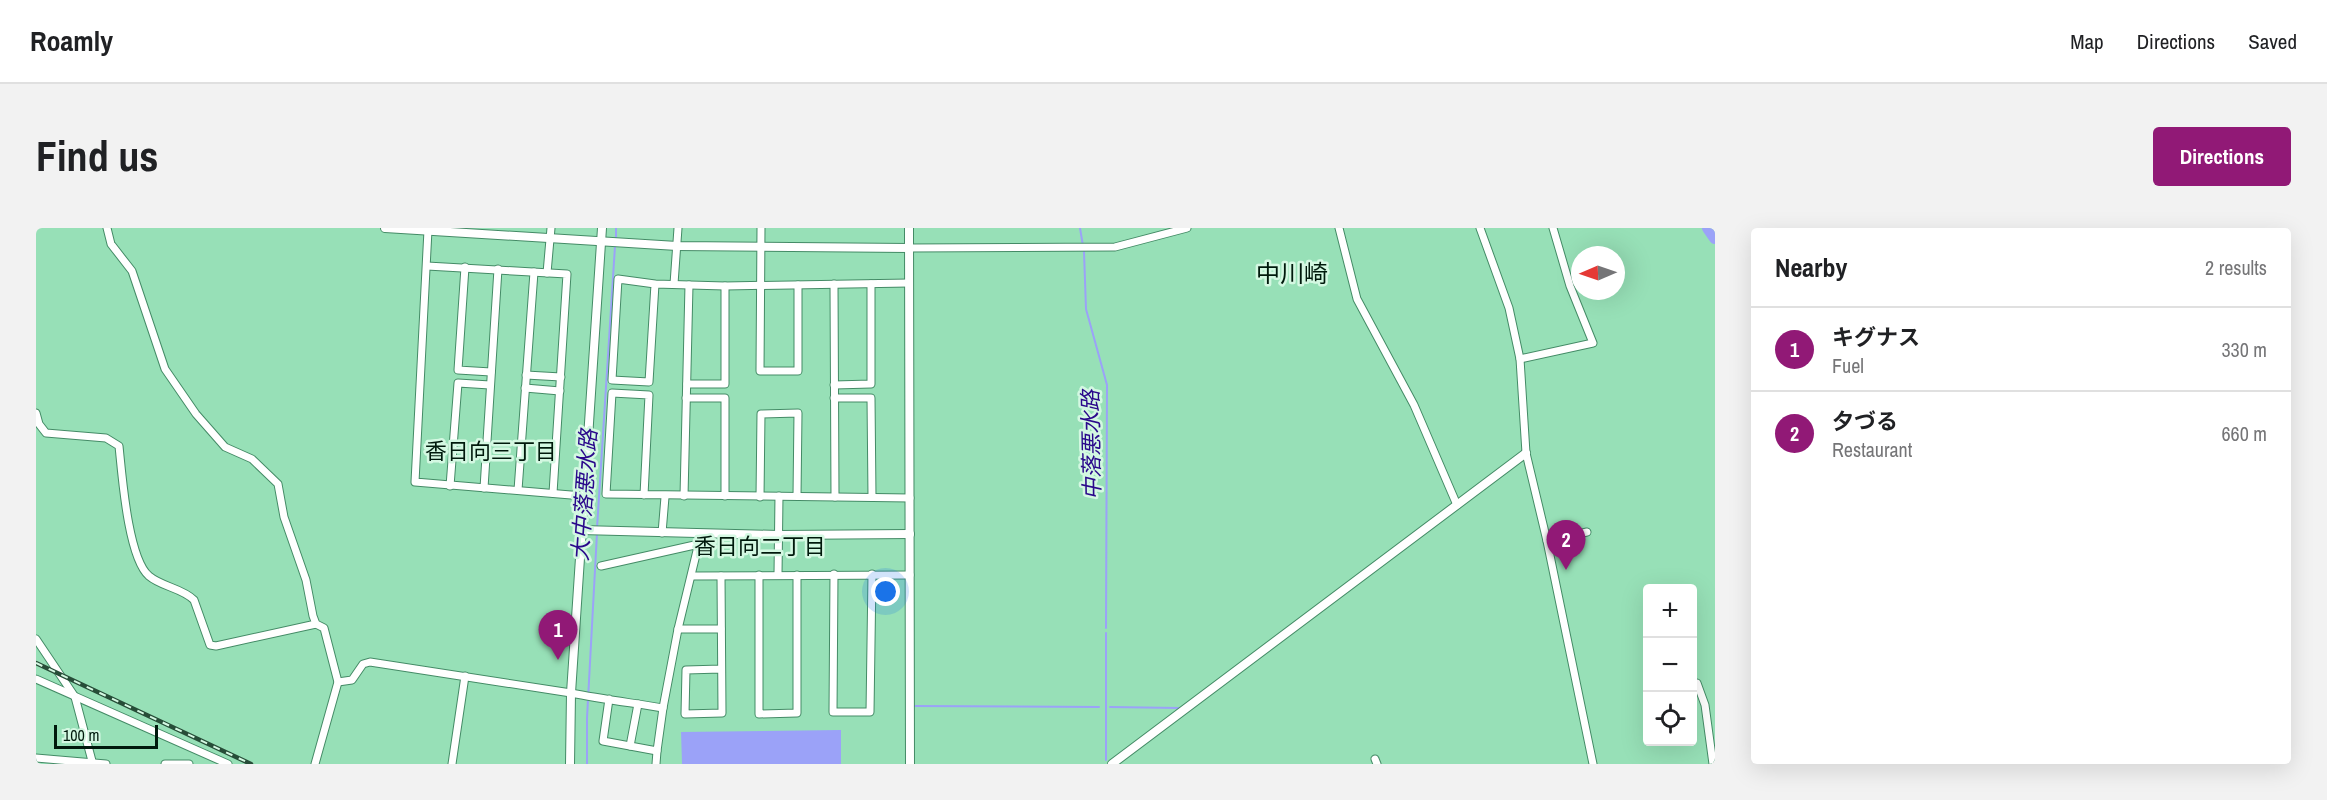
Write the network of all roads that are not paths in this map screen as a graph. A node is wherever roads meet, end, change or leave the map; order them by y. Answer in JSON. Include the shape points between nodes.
{"nodes":[{"id":1,"x":107,"y":228,"type":"edge"},
{"id":2,"x":385,"y":228,"type":"edge"},
{"id":3,"x":551,"y":228,"type":"edge"},
{"id":4,"x":602,"y":228,"type":"edge"},
{"id":5,"x":678,"y":228,"type":"edge"},
{"id":6,"x":761,"y":228,"type":"edge"},
{"id":7,"x":909,"y":228,"type":"edge"},
{"id":8,"x":1187,"y":228,"type":"edge"},
{"id":9,"x":1339,"y":228,"type":"edge"},
{"id":10,"x":1480,"y":228,"type":"edge"},
{"id":11,"x":1552,"y":228,"type":"edge"},
{"id":12,"x":428,"y":230,"type":"junction"},
{"id":13,"x":549,"y":238,"type":"junction"},
{"id":14,"x":611,"y":243,"type":"junction"},
{"id":15,"x":677,"y":246,"type":"junction"},
{"id":16,"x":761,"y":248,"type":"junction"},
{"id":17,"x":909,"y":248,"type":"junction"},
{"id":18,"x":426,"y":266,"type":"junction"},
{"id":19,"x":465,"y":267,"type":"junction"},
{"id":20,"x":498,"y":269,"type":"junction"},
{"id":21,"x":534,"y":272,"type":"junction"},
{"id":22,"x":547,"y":273,"type":"junction"},
{"id":23,"x":909,"y":283,"type":"junction"},
{"id":24,"x":655,"y":284,"type":"junction"},
{"id":25,"x":674,"y":284,"type":"junction"},
{"id":26,"x":834,"y":284,"type":"junction"},
{"id":27,"x":871,"y":284,"type":"junction"},
{"id":28,"x":689,"y":285,"type":"junction"},
{"id":29,"x":761,"y":285,"type":"junction"},
{"id":30,"x":798,"y":285,"type":"junction"},
{"id":31,"x":725,"y":286,"type":"junction"},
{"id":32,"x":1520,"y":359,"type":"junction"},
{"id":33,"x":491,"y":372,"type":"junction"},
{"id":34,"x":526,"y":375,"type":"junction"},
{"id":35,"x":561,"y":377,"type":"junction"},
{"id":36,"x":687,"y":384,"type":"junction"},
{"id":37,"x":490,"y":385,"type":"junction"},
{"id":38,"x":834,"y":385,"type":"junction"},
{"id":39,"x":525,"y":388,"type":"junction"},
{"id":40,"x":560,"y":390,"type":"junction"},
{"id":41,"x":686,"y":398,"type":"junction"},
{"id":42,"x":834,"y":398,"type":"junction"},
{"id":43,"x":36,"y":413,"type":"edge"},
{"id":44,"x":1526,"y":453,"type":"junction"},
{"id":45,"x":450,"y":486,"type":"junction"},
{"id":46,"x":484,"y":488,"type":"junction"},
{"id":47,"x":518,"y":490,"type":"junction"},
{"id":48,"x":554,"y":493,"type":"junction"},
{"id":49,"x":644,"y":495,"type":"junction"},
{"id":50,"x":584,"y":496,"type":"junction"},
{"id":51,"x":684,"y":496,"type":"junction"},
{"id":52,"x":725,"y":496,"type":"junction"},
{"id":53,"x":778,"y":496,"type":"junction"},
{"id":54,"x":797,"y":496,"type":"junction"},
{"id":55,"x":665,"y":497,"type":"junction"},
{"id":56,"x":760,"y":497,"type":"junction"},
{"id":57,"x":835,"y":497,"type":"junction"},
{"id":58,"x":872,"y":497,"type":"junction"},
{"id":59,"x":910,"y":498,"type":"junction"},
{"id":60,"x":1457,"y":505,"type":"junction"},
{"id":61,"x":581,"y":530,"type":"junction"},
{"id":62,"x":1587,"y":532,"type":"dead end"},
{"id":63,"x":662,"y":533,"type":"junction"},
{"id":64,"x":701,"y":534,"type":"junction"},
{"id":65,"x":910,"y":534,"type":"junction"},
{"id":66,"x":778,"y":535,"type":"junction"},
{"id":67,"x":1547,"y":541,"type":"junction"},
{"id":68,"x":699,"y":544,"type":"junction"},
{"id":69,"x":601,"y":566,"type":"dead end"},
{"id":70,"x":834,"y":574,"type":"junction"},
{"id":71,"x":872,"y":574,"type":"junction"},
{"id":72,"x":759,"y":575,"type":"junction"},
{"id":73,"x":778,"y":575,"type":"junction"},
{"id":74,"x":797,"y":575,"type":"junction"},
{"id":75,"x":910,"y":575,"type":"junction"},
{"id":76,"x":692,"y":576,"type":"junction"},
{"id":77,"x":721,"y":576,"type":"junction"},
{"id":78,"x":316,"y":624,"type":"junction"},
{"id":79,"x":678,"y":629,"type":"junction"},
{"id":80,"x":721,"y":629,"type":"junction"},
{"id":81,"x":36,"y":639,"type":"edge"},
{"id":82,"x":721,"y":669,"type":"junction"},
{"id":83,"x":465,"y":676,"type":"junction"},
{"id":84,"x":36,"y":679,"type":"edge"},
{"id":85,"x":338,"y":682,"type":"junction"},
{"id":86,"x":1697,"y":682,"type":"dead end"},
{"id":87,"x":575,"y":694,"type":"junction"},
{"id":88,"x":75,"y":697,"type":"junction"},
{"id":89,"x":609,"y":699,"type":"junction"},
{"id":90,"x":638,"y":704,"type":"junction"},
{"id":91,"x":663,"y":708,"type":"junction"},
{"id":92,"x":630,"y":746,"type":"junction"},
{"id":93,"x":657,"y":751,"type":"junction"},
{"id":94,"x":36,"y":758,"type":"edge"},
{"id":95,"x":92,"y":761,"type":"junction"},
{"id":96,"x":106,"y":764,"type":"edge"},
{"id":97,"x":165,"y":764,"type":"edge"},
{"id":98,"x":189,"y":764,"type":"edge"},
{"id":99,"x":228,"y":764,"type":"edge"},
{"id":100,"x":315,"y":764,"type":"edge"},
{"id":101,"x":452,"y":764,"type":"edge"},
{"id":102,"x":570,"y":764,"type":"edge"},
{"id":103,"x":656,"y":764,"type":"edge"},
{"id":104,"x":910,"y":764,"type":"edge"},
{"id":105,"x":1112,"y":764,"type":"edge"},
{"id":106,"x":1593,"y":764,"type":"edge"},
{"id":107,"x":1713,"y":764,"type":"edge"}],
"edges":[{"from":1,"to":78,"type":"street","via":[[111,244],[132,271],[165,369],[225,447],[252,459],[278,484]]},
{"from":2,"to":12,"type":"street"},
{"from":3,"to":13,"type":"street"},
{"from":4,"to":14,"type":"street"},
{"from":5,"to":15,"type":"street"},
{"from":6,"to":16,"type":"street"},
{"from":7,"to":17,"type":"street"},
{"from":8,"to":17,"type":"street","via":[[1115,247]]},
{"from":9,"to":60,"type":"street","via":[[1357,300],[1414,405]]},
{"from":10,"to":32,"type":"street","via":[[1505,291]]},
{"from":11,"to":32,"type":"street","via":[[1593,343]]},
{"from":12,"to":13,"type":"street"},
{"from":12,"to":18,"type":"street"},
{"from":13,"to":14,"type":"street"},
{"from":13,"to":22,"type":"street"},
{"from":14,"to":15,"type":"street"},
{"from":14,"to":50,"type":"street"},
{"from":15,"to":16,"type":"street"},
{"from":15,"to":25,"type":"street"},
{"from":16,"to":17,"type":"street"},
{"from":16,"to":29,"type":"street"},
{"from":17,"to":23,"type":"street"},
{"from":18,"to":19,"type":"street"},
{"from":18,"to":45,"type":"street","via":[[415,482]]},
{"from":19,"to":20,"type":"street"},
{"from":19,"to":33,"type":"street","via":[[458,370]]},
{"from":20,"to":21,"type":"street"},
{"from":20,"to":33,"type":"street"},
{"from":21,"to":22,"type":"street"},
{"from":21,"to":34,"type":"street"},
{"from":22,"to":35,"type":"street","via":[[567,274]]},
{"from":23,"to":27,"type":"street"},
{"from":23,"to":59,"type":"street"},
{"from":24,"to":24,"type":"street","via":[[650,382],[612,380],[618,279]]},
{"from":24,"to":25,"type":"street"},
{"from":25,"to":28,"type":"street"},
{"from":26,"to":27,"type":"street"},
{"from":26,"to":30,"type":"street"},
{"from":26,"to":38,"type":"street"},
{"from":27,"to":38,"type":"street","via":[[872,384]]},
{"from":28,"to":31,"type":"street"},
{"from":28,"to":36,"type":"street"},
{"from":29,"to":30,"type":"street"},
{"from":29,"to":30,"type":"street","via":[[760,371],[798,371]]},
{"from":29,"to":31,"type":"street"},
{"from":31,"to":36,"type":"street","via":[[725,384]]},
{"from":32,"to":44,"type":"street"},
{"from":33,"to":37,"type":"street"},
{"from":34,"to":35,"type":"street"},
{"from":34,"to":39,"type":"street"},
{"from":35,"to":40,"type":"street"},
{"from":36,"to":41,"type":"street"},
{"from":37,"to":45,"type":"street","via":[[458,383]]},
{"from":37,"to":46,"type":"street"},
{"from":38,"to":42,"type":"street"},
{"from":39,"to":40,"type":"street"},
{"from":39,"to":47,"type":"street"},
{"from":40,"to":48,"type":"street"},
{"from":41,"to":51,"type":"street"},
{"from":41,"to":52,"type":"street","via":[[725,398]]},
{"from":42,"to":57,"type":"street"},
{"from":42,"to":58,"type":"street","via":[[871,398]]},
{"from":43,"to":78,"type":"street","via":[[46,433],[106,438],[119,446],[126,509],[142,570],[194,600],[210,645]]},
{"from":44,"to":60,"type":"street"},
{"from":44,"to":67,"type":"street"},
{"from":45,"to":46,"type":"street"},
{"from":46,"to":47,"type":"street"},
{"from":47,"to":48,"type":"street"},
{"from":48,"to":50,"type":"street"},
{"from":49,"to":49,"type":"street","via":[[606,494],[612,393],[649,395]]},
{"from":49,"to":55,"type":"street"},
{"from":50,"to":61,"type":"street"},
{"from":51,"to":52,"type":"street"},
{"from":51,"to":55,"type":"street"},
{"from":52,"to":56,"type":"street"},
{"from":53,"to":54,"type":"street"},
{"from":53,"to":56,"type":"street"},
{"from":53,"to":66,"type":"street"},
{"from":54,"to":56,"type":"street","via":[[798,413],[761,414]]},
{"from":54,"to":57,"type":"street"},
{"from":55,"to":63,"type":"street"},
{"from":57,"to":58,"type":"street"},
{"from":58,"to":59,"type":"street"},
{"from":59,"to":65,"type":"street"},
{"from":60,"to":105,"type":"street"},
{"from":61,"to":63,"type":"street"},
{"from":61,"to":87,"type":"street"},
{"from":62,"to":67,"type":"street"},
{"from":63,"to":64,"type":"street"},
{"from":64,"to":66,"type":"street"},
{"from":64,"to":68,"type":"street"},
{"from":65,"to":66,"type":"street"},
{"from":65,"to":75,"type":"street"},
{"from":66,"to":73,"type":"street"},
{"from":67,"to":106,"type":"street"},
{"from":68,"to":69,"type":"street"},
{"from":68,"to":76,"type":"street"},
{"from":70,"to":71,"type":"street"},
{"from":70,"to":71,"type":"street","via":[[833,712],[870,712]]},
{"from":70,"to":74,"type":"street"},
{"from":71,"to":75,"type":"street"},
{"from":72,"to":73,"type":"street"},
{"from":72,"to":74,"type":"street","via":[[759,714],[797,713]]},
{"from":72,"to":77,"type":"street"},
{"from":73,"to":74,"type":"street"},
{"from":75,"to":104,"type":"street"},
{"from":76,"to":77,"type":"street"},
{"from":76,"to":79,"type":"street"},
{"from":77,"to":80,"type":"street"},
{"from":78,"to":85,"type":"street","via":[[324,628]]},
{"from":79,"to":80,"type":"street"},
{"from":79,"to":91,"type":"street"},
{"from":80,"to":82,"type":"street"},
{"from":81,"to":88,"type":"street"},
{"from":82,"to":82,"type":"street","via":[[722,713],[685,714],[686,670]]},
{"from":83,"to":85,"type":"street","via":[[370,662],[363,664],[352,680]]},
{"from":83,"to":87,"type":"street"},
{"from":83,"to":101,"type":"street"},
{"from":84,"to":88,"type":"street"},
{"from":85,"to":100,"type":"street"},
{"from":86,"to":107,"type":"street","via":[[1705,705]]},
{"from":87,"to":89,"type":"street"},
{"from":87,"to":102,"type":"street"},
{"from":88,"to":95,"type":"street"},
{"from":88,"to":99,"type":"street"},
{"from":89,"to":90,"type":"street"},
{"from":89,"to":92,"type":"street","via":[[603,741]]},
{"from":90,"to":91,"type":"street"},
{"from":90,"to":92,"type":"street"},
{"from":91,"to":93,"type":"street"},
{"from":92,"to":93,"type":"street"},
{"from":93,"to":103,"type":"street"},
{"from":94,"to":95,"type":"street"},
{"from":95,"to":96,"type":"street"},
{"from":97,"to":98,"type":"street"}]}
